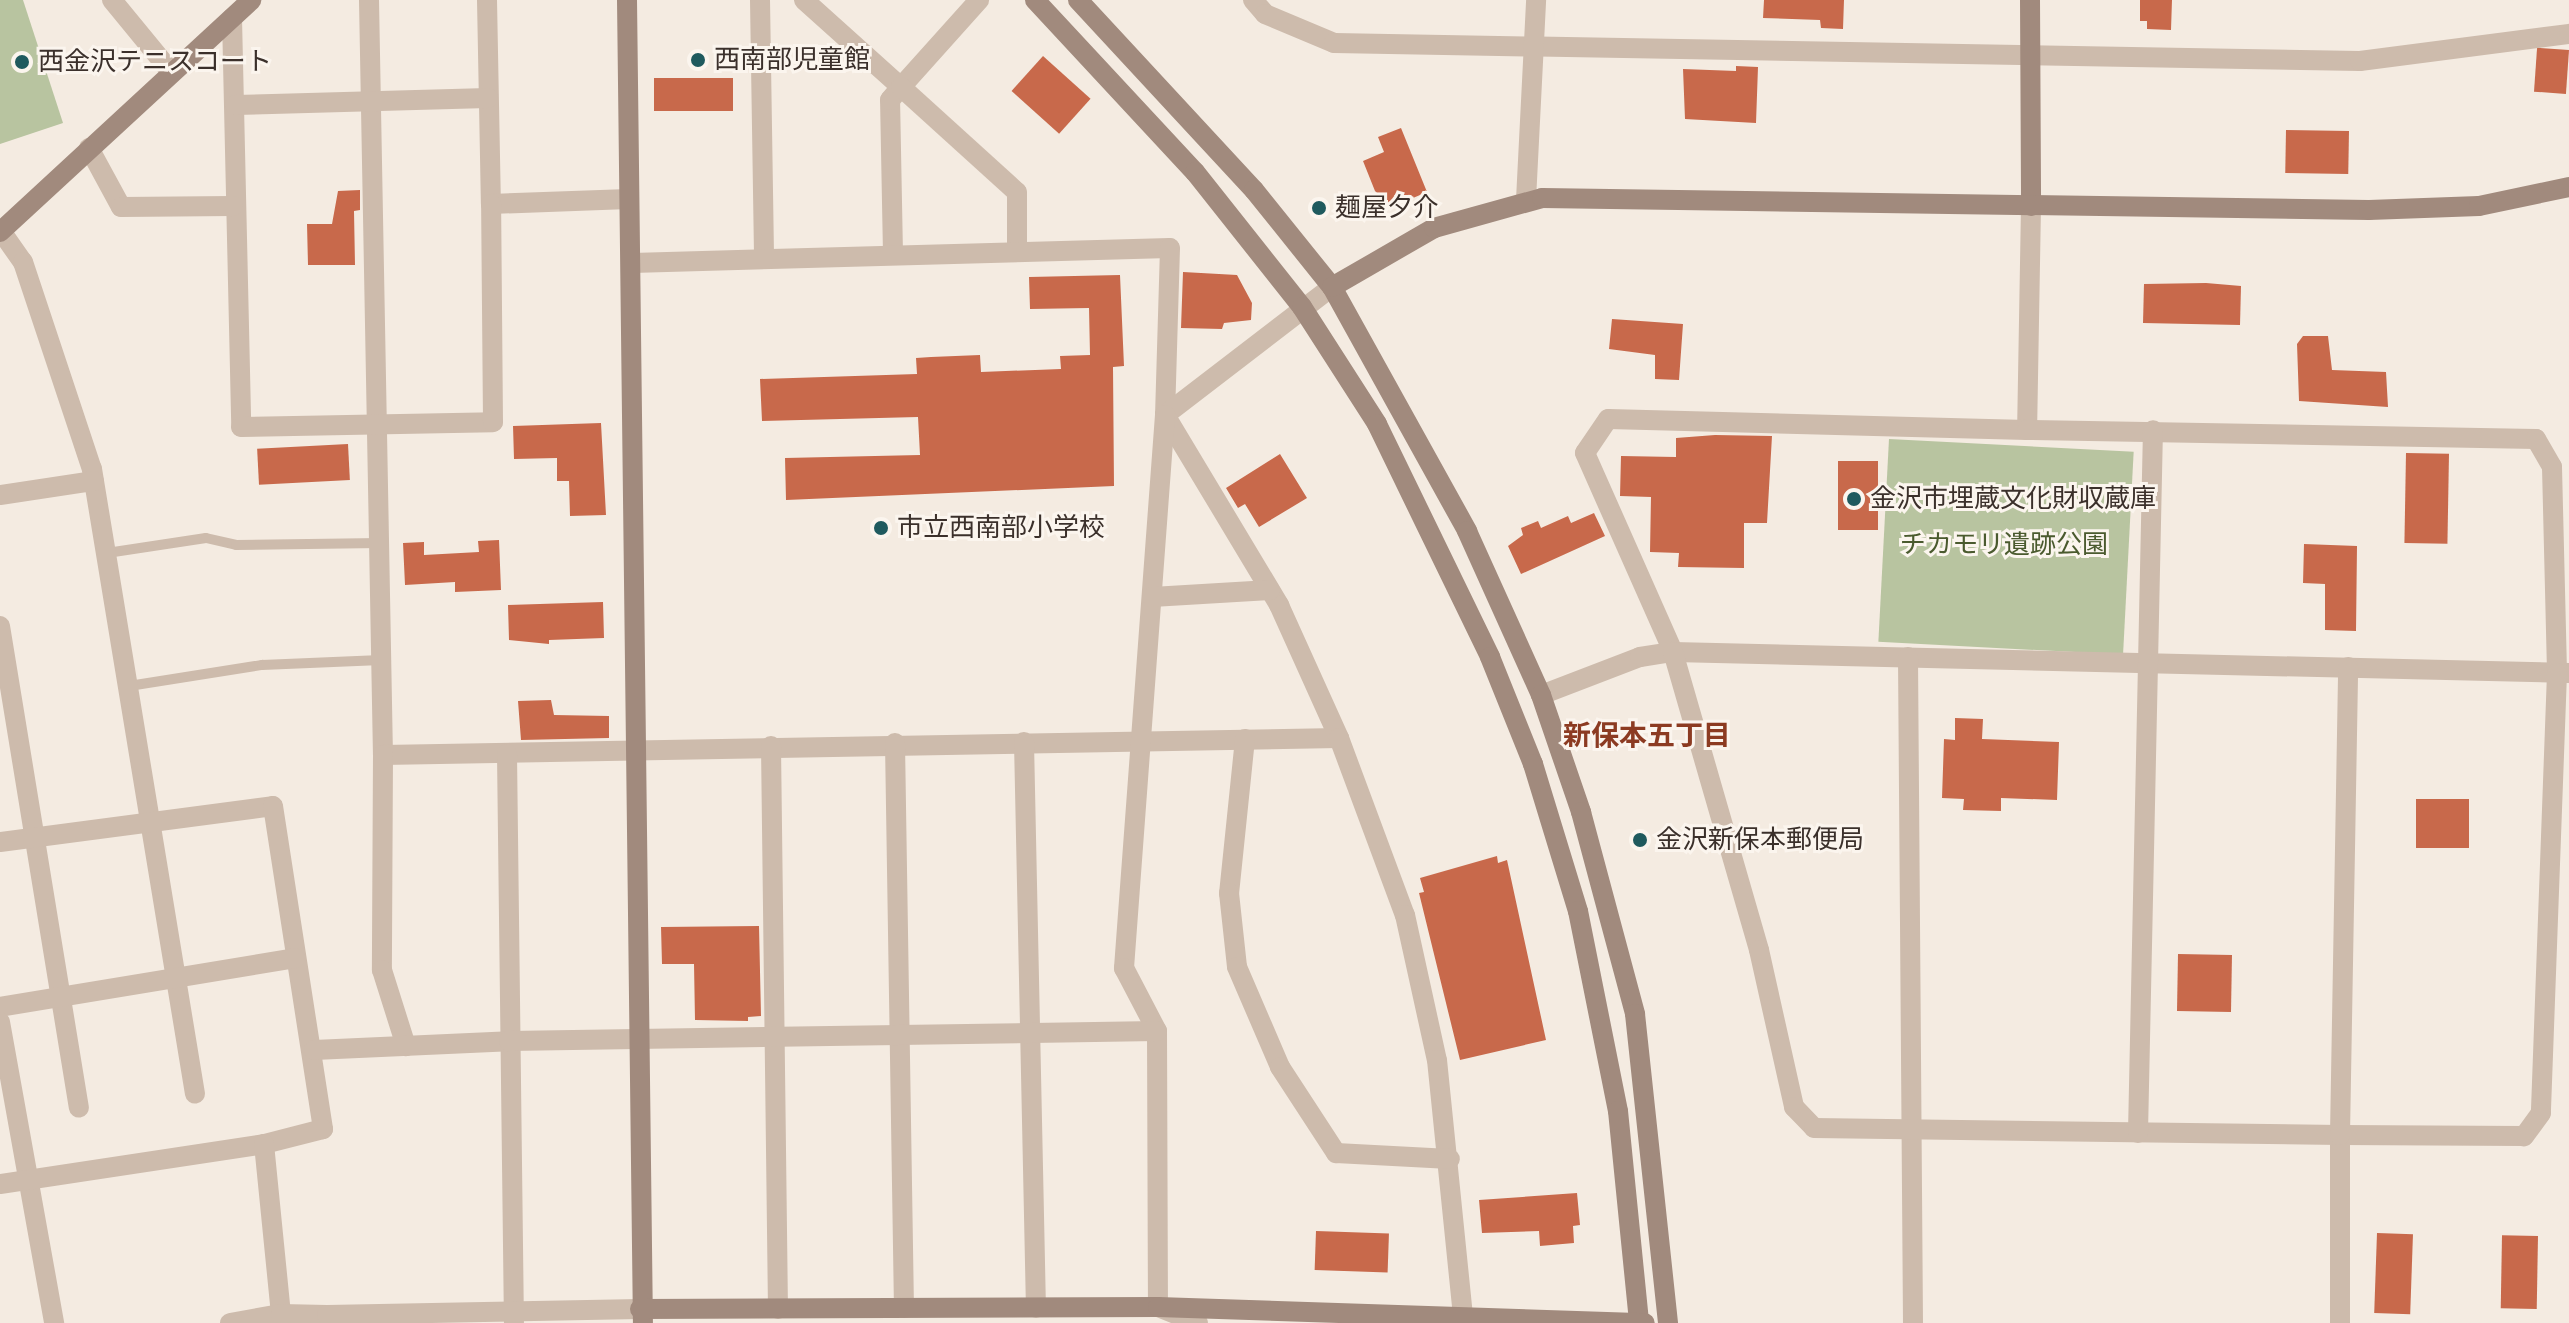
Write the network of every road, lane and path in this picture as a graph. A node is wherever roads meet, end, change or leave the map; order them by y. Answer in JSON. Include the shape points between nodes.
{"nodes":[{"id":1,"x":112,"y":0,"type":"edge"},
{"id":2,"x":251,"y":0,"type":"edge"},
{"id":3,"x":369,"y":0,"type":"edge"},
{"id":4,"x":487,"y":0,"type":"edge"},
{"id":5,"x":627,"y":0,"type":"edge"},
{"id":6,"x":760,"y":0,"type":"edge"},
{"id":7,"x":804,"y":0,"type":"edge"},
{"id":8,"x":979,"y":0,"type":"edge"},
{"id":9,"x":1035,"y":0,"type":"edge"},
{"id":10,"x":1078,"y":0,"type":"edge"},
{"id":11,"x":1253,"y":0,"type":"edge"},
{"id":12,"x":1536,"y":0,"type":"edge"},
{"id":13,"x":2030,"y":0,"type":"edge"},
{"id":14,"x":232,"y":18,"type":"junction"},
{"id":15,"x":2569,"y":34,"type":"edge"},
{"id":16,"x":1535,"y":47,"type":"junction"},
{"id":17,"x":2031,"y":53,"type":"junction"},
{"id":18,"x":172,"y":73,"type":"junction"},
{"id":19,"x":901,"y":87,"type":"junction"},
{"id":20,"x":488,"y":98,"type":"junction"},
{"id":21,"x":369,"y":101,"type":"junction"},
{"id":22,"x":235,"y":105,"type":"junction"},
{"id":23,"x":89,"y":148,"type":"junction"},
{"id":24,"x":2569,"y":187,"type":"edge"},
{"id":25,"x":629,"y":199,"type":"junction"},
{"id":26,"x":1526,"y":200,"type":"junction"},
{"id":27,"x":491,"y":204,"type":"junction"},
{"id":28,"x":233,"y":206,"type":"junction"},
{"id":29,"x":2031,"y":206,"type":"junction"},
{"id":30,"x":0,"y":232,"type":"edge"},
{"id":31,"x":1017,"y":252,"type":"junction"},
{"id":32,"x":893,"y":254,"type":"junction"},
{"id":33,"x":764,"y":258,"type":"junction"},
{"id":34,"x":632,"y":263,"type":"junction"},
{"id":35,"x":1332,"y":287,"type":"junction"},
{"id":36,"x":1302,"y":307,"type":"junction"},
{"id":37,"x":1165,"y":415,"type":"junction"},
{"id":38,"x":374,"y":423,"type":"junction"},
{"id":39,"x":2027,"y":430,"type":"junction"},
{"id":40,"x":2153,"y":430,"type":"junction"},
{"id":41,"x":94,"y":481,"type":"junction"},
{"id":42,"x":0,"y":495,"type":"edge"},
{"id":43,"x":380,"y":543,"type":"junction"},
{"id":44,"x":107,"y":553,"type":"junction"},
{"id":45,"x":1270,"y":590,"type":"junction"},
{"id":46,"x":1152,"y":597,"type":"junction"},
{"id":47,"x":0,"y":626,"type":"edge"},
{"id":48,"x":1673,"y":652,"type":"junction"},
{"id":49,"x":1908,"y":657,"type":"junction"},
{"id":50,"x":381,"y":660,"type":"junction"},
{"id":51,"x":2147,"y":663,"type":"junction"},
{"id":52,"x":2348,"y":667,"type":"junction"},
{"id":53,"x":2563,"y":673,"type":"edge"},
{"id":54,"x":129,"y":686,"type":"junction"},
{"id":55,"x":1541,"y":695,"type":"junction"},
{"id":56,"x":1339,"y":738,"type":"junction"},
{"id":57,"x":1245,"y":739,"type":"junction"},
{"id":58,"x":1141,"y":740,"type":"junction"},
{"id":59,"x":1024,"y":742,"type":"junction"},
{"id":60,"x":895,"y":743,"type":"junction"},
{"id":61,"x":771,"y":746,"type":"junction"},
{"id":62,"x":639,"y":751,"type":"junction"},
{"id":63,"x":507,"y":754,"type":"junction"},
{"id":64,"x":383,"y":755,"type":"junction"},
{"id":65,"x":151,"y":819,"type":"junction"},
{"id":66,"x":33,"y":837,"type":"junction"},
{"id":67,"x":0,"y":842,"type":"edge"},
{"id":68,"x":295,"y":958,"type":"junction"},
{"id":69,"x":174,"y":979,"type":"junction"},
{"id":70,"x":58,"y":997,"type":"junction"},
{"id":71,"x":0,"y":1007,"type":"edge"},
{"id":72,"x":0,"y":1022,"type":"edge"},
{"id":73,"x":1157,"y":1031,"type":"junction"},
{"id":74,"x":1030,"y":1033,"type":"junction"},
{"id":75,"x":902,"y":1035,"type":"junction"},
{"id":76,"x":773,"y":1037,"type":"junction"},
{"id":77,"x":641,"y":1039,"type":"junction"},
{"id":78,"x":509,"y":1041,"type":"junction"},
{"id":79,"x":406,"y":1046,"type":"junction"},
{"id":80,"x":314,"y":1050,"type":"junction"},
{"id":81,"x":195,"y":1094,"type":"dead end"},
{"id":82,"x":79,"y":1108,"type":"dead end"},
{"id":83,"x":1911,"y":1130,"type":"junction"},
{"id":84,"x":2138,"y":1133,"type":"junction"},
{"id":85,"x":2340,"y":1135,"type":"junction"},
{"id":86,"x":264,"y":1144,"type":"junction"},
{"id":87,"x":1450,"y":1159,"type":"junction"},
{"id":88,"x":30,"y":1179,"type":"junction"},
{"id":89,"x":0,"y":1184,"type":"edge"},
{"id":90,"x":1158,"y":1307,"type":"junction"},
{"id":91,"x":904,"y":1308,"type":"junction"},
{"id":92,"x":1036,"y":1308,"type":"junction"},
{"id":93,"x":778,"y":1309,"type":"junction"},
{"id":94,"x":281,"y":1314,"type":"junction"},
{"id":95,"x":1463,"y":1314,"type":"junction"},
{"id":96,"x":642,"y":1316,"type":"edge"},
{"id":97,"x":513,"y":1317,"type":"edge"},
{"id":98,"x":327,"y":1319,"type":"edge"},
{"id":99,"x":1641,"y":1322,"type":"edge"},
{"id":100,"x":54,"y":1323,"type":"edge"},
{"id":101,"x":230,"y":1323,"type":"edge"},
{"id":102,"x":1198,"y":1323,"type":"edge"},
{"id":103,"x":1668,"y":1323,"type":"edge"},
{"id":104,"x":1913,"y":1323,"type":"edge"},
{"id":105,"x":2340,"y":1323,"type":"edge"}],
"edges":[{"from":1,"to":18,"type":"street"},
{"from":2,"to":14,"type":"street"},
{"from":3,"to":21,"type":"street"},
{"from":4,"to":20,"type":"street"},
{"from":5,"to":25,"type":"street"},
{"from":6,"to":33,"type":"street"},
{"from":7,"to":19,"type":"street"},
{"from":8,"to":19,"type":"street"},
{"from":9,"to":36,"type":"street","via":[[1195,172]]},
{"from":10,"to":35,"type":"street","via":[[1244,179]]},
{"from":11,"to":16,"type":"street","via":[[1265,14],[1334,43]]},
{"from":12,"to":16,"type":"street"},
{"from":13,"to":17,"type":"street"},
{"from":14,"to":18,"type":"street"},
{"from":14,"to":22,"type":"street"},
{"from":15,"to":17,"type":"street","via":[[2360,61]]},
{"from":16,"to":17,"type":"street"},
{"from":16,"to":26,"type":"street"},
{"from":17,"to":29,"type":"street"},
{"from":18,"to":23,"type":"street"},
{"from":19,"to":31,"type":"street","via":[[1017,192]]},
{"from":19,"to":32,"type":"street","via":[[890,100]]},
{"from":20,"to":21,"type":"street"},
{"from":20,"to":27,"type":"street"},
{"from":21,"to":22,"type":"street"},
{"from":21,"to":38,"type":"street"},
{"from":22,"to":28,"type":"street"},
{"from":23,"to":28,"type":"street","via":[[121,207]]},
{"from":23,"to":30,"type":"street"},
{"from":24,"to":29,"type":"street","via":[[2479,206]]},
{"from":25,"to":27,"type":"street"},
{"from":25,"to":34,"type":"street"},
{"from":26,"to":29,"type":"street"},
{"from":26,"to":35,"type":"street","via":[[1434,228]]},
{"from":27,"to":38,"type":"street","via":[[493,422]]},
{"from":28,"to":38,"type":"street","via":[[241,427]]},
{"from":29,"to":39,"type":"street"},
{"from":30,"to":41,"type":"street","via":[[23,262],[46,322]]},
{"from":31,"to":32,"type":"street"},
{"from":31,"to":37,"type":"street","via":[[1170,248]]},
{"from":32,"to":33,"type":"street"},
{"from":33,"to":34,"type":"street"},
{"from":34,"to":62,"type":"street"},
{"from":35,"to":36,"type":"street"},
{"from":35,"to":55,"type":"street","via":[[1467,531]]},
{"from":36,"to":37,"type":"street"},
{"from":36,"to":99,"type":"street","via":[[1377,424],[1490,657],[1533,764],[1578,911],[1618,1111]]},
{"from":37,"to":45,"type":"street"},
{"from":37,"to":46,"type":"street"},
{"from":38,"to":43,"type":"street"},
{"from":39,"to":40,"type":"street"},
{"from":39,"to":48,"type":"street","via":[[1608,419],[1585,453]]},
{"from":40,"to":51,"type":"street"},
{"from":40,"to":53,"type":"street","via":[[2536,439],[2552,467]]},
{"from":41,"to":42,"type":"street"},
{"from":41,"to":44,"type":"street"},
{"from":43,"to":44,"type":"lane","via":[[236,545],[206,538]]},
{"from":43,"to":50,"type":"street"},
{"from":44,"to":54,"type":"street"},
{"from":45,"to":46,"type":"street"},
{"from":45,"to":56,"type":"street"},
{"from":46,"to":58,"type":"street"},
{"from":47,"to":66,"type":"street"},
{"from":48,"to":49,"type":"street"},
{"from":48,"to":55,"type":"street","via":[[1640,657]]},
{"from":48,"to":83,"type":"street","via":[[1759,950],[1794,1107],[1814,1128]]},
{"from":49,"to":51,"type":"street"},
{"from":49,"to":83,"type":"street"},
{"from":50,"to":54,"type":"lane","via":[[262,665]]},
{"from":50,"to":64,"type":"street"},
{"from":51,"to":52,"type":"street"},
{"from":51,"to":84,"type":"street"},
{"from":52,"to":53,"type":"street"},
{"from":52,"to":85,"type":"street"},
{"from":53,"to":85,"type":"street","via":[[2541,1113],[2524,1136]]},
{"from":54,"to":65,"type":"street"},
{"from":55,"to":103,"type":"street","via":[[1581,812],[1635,1014]]},
{"from":56,"to":57,"type":"street"},
{"from":56,"to":87,"type":"street","via":[[1405,915],[1437,1060]]},
{"from":57,"to":58,"type":"street"},
{"from":57,"to":87,"type":"street","via":[[1229,893],[1237,967],[1280,1067],[1336,1153]]},
{"from":58,"to":59,"type":"street"},
{"from":58,"to":73,"type":"street","via":[[1124,968]]},
{"from":59,"to":60,"type":"street"},
{"from":59,"to":74,"type":"street"},
{"from":60,"to":61,"type":"street"},
{"from":60,"to":75,"type":"street"},
{"from":61,"to":62,"type":"street"},
{"from":61,"to":76,"type":"street"},
{"from":62,"to":63,"type":"street"},
{"from":62,"to":77,"type":"street"},
{"from":63,"to":64,"type":"street"},
{"from":63,"to":78,"type":"street"},
{"from":64,"to":79,"type":"street","via":[[382,970]]},
{"from":65,"to":66,"type":"street"},
{"from":65,"to":68,"type":"street","via":[[273,806]]},
{"from":65,"to":69,"type":"street"},
{"from":66,"to":67,"type":"street"},
{"from":66,"to":70,"type":"street"},
{"from":68,"to":69,"type":"street"},
{"from":68,"to":80,"type":"street"},
{"from":69,"to":70,"type":"street"},
{"from":69,"to":81,"type":"street"},
{"from":70,"to":71,"type":"street"},
{"from":70,"to":82,"type":"street"},
{"from":72,"to":88,"type":"street"},
{"from":73,"to":74,"type":"street"},
{"from":73,"to":90,"type":"street"},
{"from":74,"to":75,"type":"street"},
{"from":74,"to":92,"type":"street"},
{"from":75,"to":76,"type":"street"},
{"from":75,"to":91,"type":"street"},
{"from":76,"to":77,"type":"street"},
{"from":76,"to":93,"type":"street"},
{"from":77,"to":78,"type":"street"},
{"from":77,"to":96,"type":"street"},
{"from":78,"to":79,"type":"street"},
{"from":78,"to":97,"type":"street"},
{"from":79,"to":80,"type":"street"},
{"from":80,"to":86,"type":"street","via":[[323,1129]]},
{"from":83,"to":84,"type":"street"},
{"from":83,"to":104,"type":"street"},
{"from":84,"to":85,"type":"street"},
{"from":85,"to":105,"type":"street"},
{"from":86,"to":88,"type":"street"},
{"from":86,"to":94,"type":"street"},
{"from":87,"to":95,"type":"street"},
{"from":88,"to":89,"type":"street"},
{"from":88,"to":100,"type":"street"},
{"from":90,"to":92,"type":"street"},
{"from":90,"to":95,"type":"street"},
{"from":90,"to":102,"type":"street"},
{"from":91,"to":92,"type":"street"},
{"from":91,"to":93,"type":"street"},
{"from":93,"to":96,"type":"street"},
{"from":94,"to":98,"type":"street"},
{"from":94,"to":101,"type":"street"},
{"from":95,"to":99,"type":"street"},
{"from":96,"to":97,"type":"street"},
{"from":97,"to":98,"type":"street"}]}
